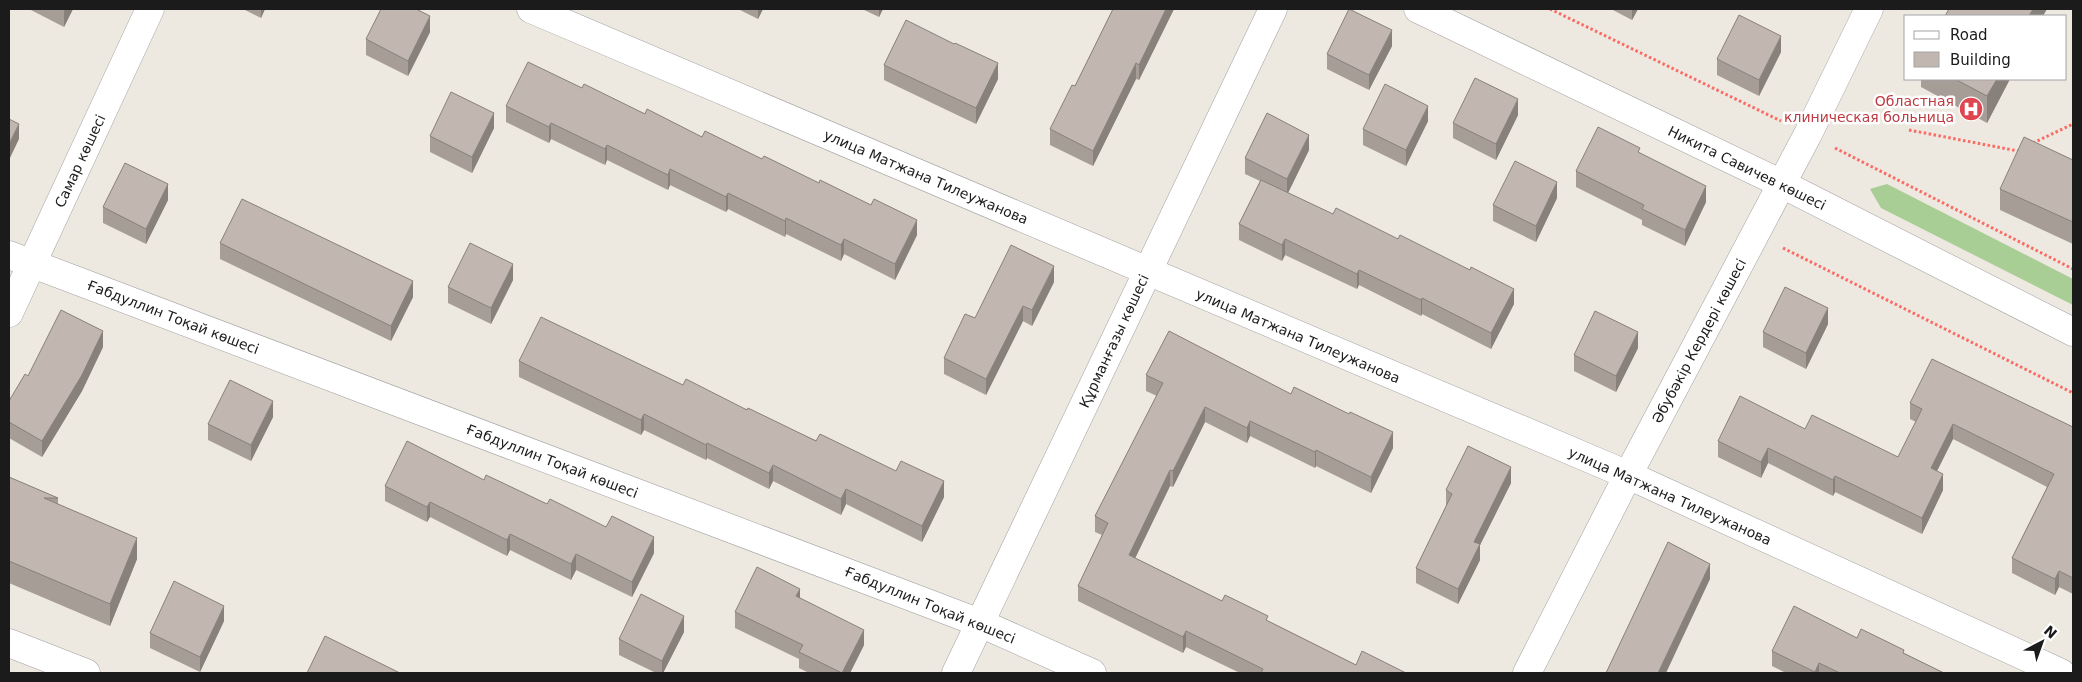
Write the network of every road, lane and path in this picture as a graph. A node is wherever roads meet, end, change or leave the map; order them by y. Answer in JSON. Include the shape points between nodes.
{"nodes":[{"id":1,"x":150,"y":9,"type":"edge"},
{"id":2,"x":531,"y":9,"type":"edge"},
{"id":3,"x":1273,"y":9,"type":"edge"},
{"id":4,"x":1418,"y":9,"type":"edge"},
{"id":5,"x":1869,"y":9,"type":"edge"},
{"id":6,"x":2073,"y":124,"type":"edge"},
{"id":7,"x":1910,"y":130,"type":"dead end"},
{"id":8,"x":1782,"y":184,"type":"junction"},
{"id":9,"x":1756,"y":234,"type":"junction"},
{"id":10,"x":21,"y":259,"type":"edge"},
{"id":11,"x":1146,"y":271,"type":"junction"},
{"id":12,"x":9,"y":312,"type":"edge"},
{"id":13,"x":2073,"y":332,"type":"edge"},
{"id":14,"x":2073,"y":393,"type":"edge"},
{"id":15,"x":1628,"y":475,"type":"junction"},
{"id":16,"x":980,"y":623,"type":"junction"},
{"id":17,"x":9,"y":643,"type":"edge"},
{"id":18,"x":86,"y":673,"type":"edge"},
{"id":19,"x":956,"y":673,"type":"edge"},
{"id":20,"x":1092,"y":673,"type":"edge"},
{"id":21,"x":1527,"y":673,"type":"edge"},
{"id":22,"x":2061,"y":673,"type":"edge"}],
"edges":[{"from":1,"to":10,"type":"street","name":"Самар көшесі"},
{"from":2,"to":11,"type":"street","name":"улица Матжана Тилеужанова"},
{"from":3,"to":11,"type":"street","name":"Құрманғазы көшесі"},
{"from":4,"to":8,"type":"street","name":"Никита Савичев көшесі"},
{"from":5,"to":8,"type":"street","name":"Әбубәкір Кердері көшесі"},
{"from":6,"to":7,"type":"path","via":[[2018,151]]},
{"from":8,"to":9,"type":"street","name":"Әбубәкір Кердері көшесі"},
{"from":8,"to":13,"type":"street","name":"Никита Савичев көшесі"},
{"from":9,"to":14,"type":"path"},
{"from":9,"to":15,"type":"street","name":"Әбубәкір Кердері көшесі"},
{"from":10,"to":12,"type":"street","name":"Самар көшесі"},
{"from":10,"to":16,"type":"street","name":"Ғабдуллин Тоқай көшесі"},
{"from":11,"to":15,"type":"street","name":"улица Матжана Тилеужанова"},
{"from":11,"to":16,"type":"street","name":"Құрманғазы көшесі"},
{"from":15,"to":21,"type":"street","name":"Әбубәкір Кердері көшесі"},
{"from":15,"to":22,"type":"street","name":"улица Матжана Тилеужанова"},
{"from":16,"to":19,"type":"street","name":"Құрманғазы көшесі"},
{"from":16,"to":20,"type":"street","name":"Ғабдуллин Тоқай көшесі"},
{"from":17,"to":18,"type":"street"}]}
